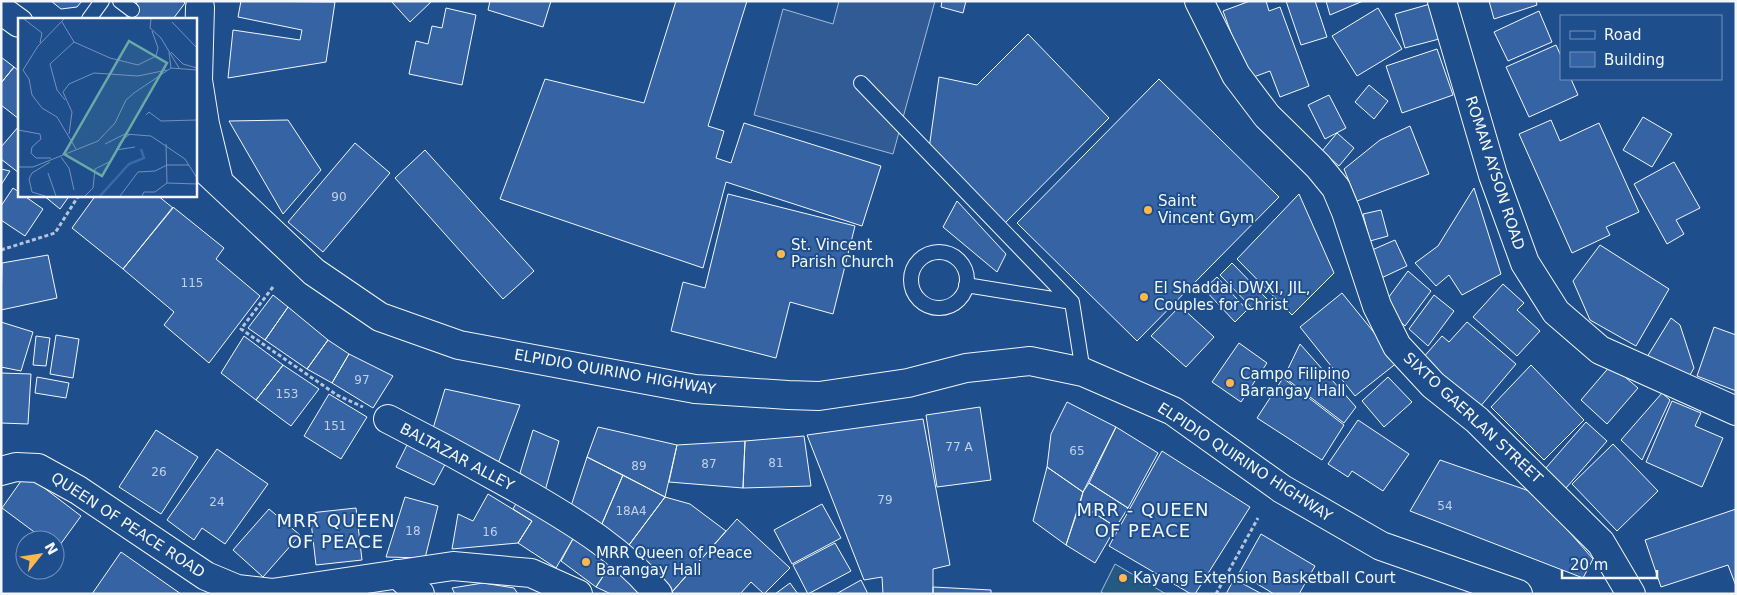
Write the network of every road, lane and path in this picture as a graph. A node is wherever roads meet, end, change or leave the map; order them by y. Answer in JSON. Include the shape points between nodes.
{"nodes":[{"id":1,"x":102,"y":1,"type":"edge"},
{"id":2,"x":120,"y":1,"type":"edge"},
{"id":3,"x":1199,"y":1,"type":"edge"},
{"id":4,"x":1442,"y":1,"type":"edge"},
{"id":5,"x":200,"y":7,"type":"dead end"},
{"id":6,"x":1,"y":10,"type":"edge"},
{"id":7,"x":132,"y":10,"type":"dead end"},
{"id":8,"x":90,"y":18,"type":"edge"},
{"id":9,"x":18,"y":22,"type":"edge"},
{"id":10,"x":861,"y":83,"type":"dead end"},
{"id":11,"x":196,"y":161,"type":"edge"},
{"id":12,"x":219,"y":182,"type":"junction"},
{"id":13,"x":78,"y":196,"type":"edge"},
{"id":14,"x":1,"y":250,"type":"edge"},
{"id":15,"x":966,"y":285,"type":"junction"},
{"id":16,"x":273,"y":287,"type":"dead end"},
{"id":17,"x":1072,"y":302,"type":"junction"},
{"id":18,"x":1083,"y":372,"type":"junction"},
{"id":19,"x":1736,"y":411,"type":"edge"},
{"id":20,"x":388,"y":419,"type":"joint"},
{"id":21,"x":1,"y":471,"type":"edge"},
{"id":22,"x":1258,"y":518,"type":"dead end"},
{"id":23,"x":397,"y":574,"type":"junction"},
{"id":24,"x":420,"y":594,"type":"edge"},
{"id":25,"x":578,"y":594,"type":"edge"},
{"id":26,"x":658,"y":594,"type":"edge"},
{"id":27,"x":1216,"y":594,"type":"edge"},
{"id":28,"x":1518,"y":594,"type":"edge"},
{"id":29,"x":1631,"y":594,"type":"edge"}],
"edges":[{"from":1,"to":8,"type":"lane"},
{"from":2,"to":7,"type":"lane"},
{"from":3,"to":29,"type":"main road","name":"SIXTO GAERLAN STREET","via":[[1236,75],[1267,116],[1336,188],[1377,306],[1396,346],[1433,385],[1477,420],[1601,543]]},
{"from":4,"to":19,"type":"main road","name":"ROMAN AYSON ROAD","via":[[1493,175],[1515,237],[1525,263],[1556,312],[1600,350]]},
{"from":5,"to":12,"type":"main road","via":[[198,80]]},
{"from":6,"to":9,"type":"main road"},
{"from":10,"to":17,"type":"lane"},
{"from":11,"to":12,"type":"main road","name":"ELPIDIO QUIRINO HIGHWAY"},
{"from":12,"to":18,"type":"main road","name":"ELPIDIO QUIRINO HIGHWAY","via":[[314,272],[331,284],[380,317],[459,345],[695,389],[788,395],[819,396],[908,383],[966,368],[1030,362]]},
{"from":13,"to":14,"type":"path","via":[[55,234]]},
{"from":15,"to":15,"type":"lane","via":[[964,268],[944,253],[936,252],[920,260],[912,276],[915,294],[922,302],[939,308],[957,301]]},
{"from":15,"to":17,"type":"lane"},
{"from":16,"to":20,"type":"path","name":"BALTAZAR ALLEY","via":[[241,329],[337,395]]},
{"from":17,"to":18,"type":"lane"},
{"from":18,"to":28,"type":"main road","name":"ELPIDIO QUIRINO HIGHWAY","via":[[1172,411],[1282,489],[1381,546]]},
{"from":20,"to":26,"type":"main road","name":"BALTAZAR ALLEY","via":[[491,473],[609,546]]},
{"from":21,"to":23,"type":"main road","name":"QUEEN OF PEACE ROAD","via":[[16,466],[38,468],[78,490],[206,576],[237,589],[272,593]]},
{"from":22,"to":27,"type":"path"},
{"from":23,"to":24,"type":"main road"},
{"from":23,"to":25,"type":"main road","name":"QUEEN OF PEACE ROAD","via":[[453,566],[530,573]]}]}
